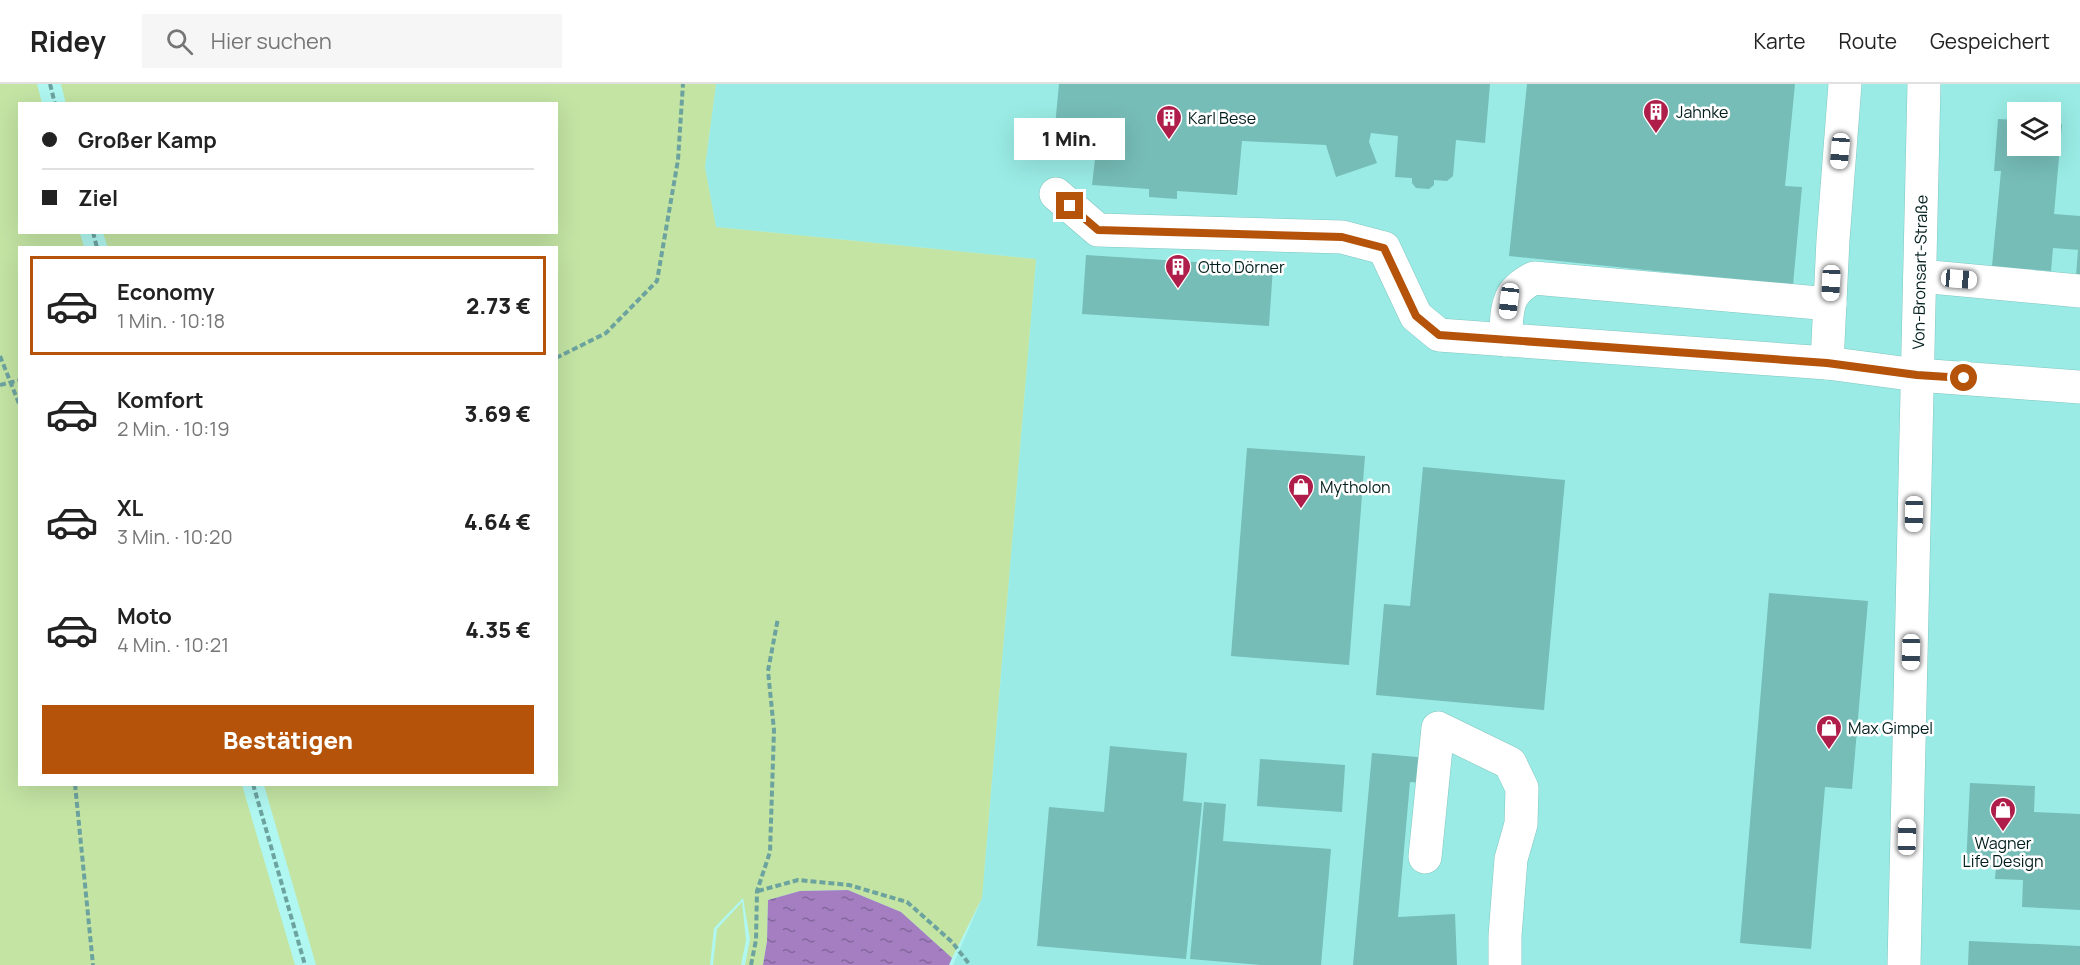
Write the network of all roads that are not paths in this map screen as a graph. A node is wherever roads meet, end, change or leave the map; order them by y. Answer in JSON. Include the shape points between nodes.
{"nodes":[{"id":1,"x":1845,"y":84,"type":"edge"},
{"id":2,"x":1924,"y":84,"type":"edge"},
{"id":3,"x":1056,"y":194,"type":"dead end"},
{"id":4,"x":1920,"y":276,"type":"junction"},
{"id":5,"x":2080,"y":291,"type":"edge"},
{"id":6,"x":1830,"y":304,"type":"junction"},
{"id":7,"x":1505,"y":340,"type":"junction"},
{"id":8,"x":1827,"y":363,"type":"junction"},
{"id":9,"x":1917,"y":375,"type":"junction"},
{"id":10,"x":2080,"y":387,"type":"edge"},
{"id":11,"x":1425,"y":857,"type":"dead end"},
{"id":12,"x":1505,"y":965,"type":"edge"},
{"id":13,"x":1905,"y":965,"type":"edge"}],
"edges":[{"from":1,"to":6,"type":"street"},
{"from":2,"to":4,"type":"street","name":"Von-Bronsart-Straße"},
{"from":3,"to":7,"type":"street","via":[[1098,230],[1342,237],[1384,248],[1416,316],[1439,335]]},
{"from":4,"to":5,"type":"street"},
{"from":4,"to":9,"type":"street","name":"Von-Bronsart-Straße"},
{"from":6,"to":7,"type":"street","via":[[1534,278],[1519,286],[1509,301]]},
{"from":6,"to":8,"type":"street"},
{"from":7,"to":8,"type":"street"},
{"from":8,"to":9,"type":"street"},
{"from":9,"to":10,"type":"street"},
{"from":9,"to":13,"type":"street","name":"Von-Bronsart-Straße"},
{"from":11,"to":12,"type":"street","via":[[1438,728],[1510,763],[1522,788],[1521,824],[1511,859]]}]}
